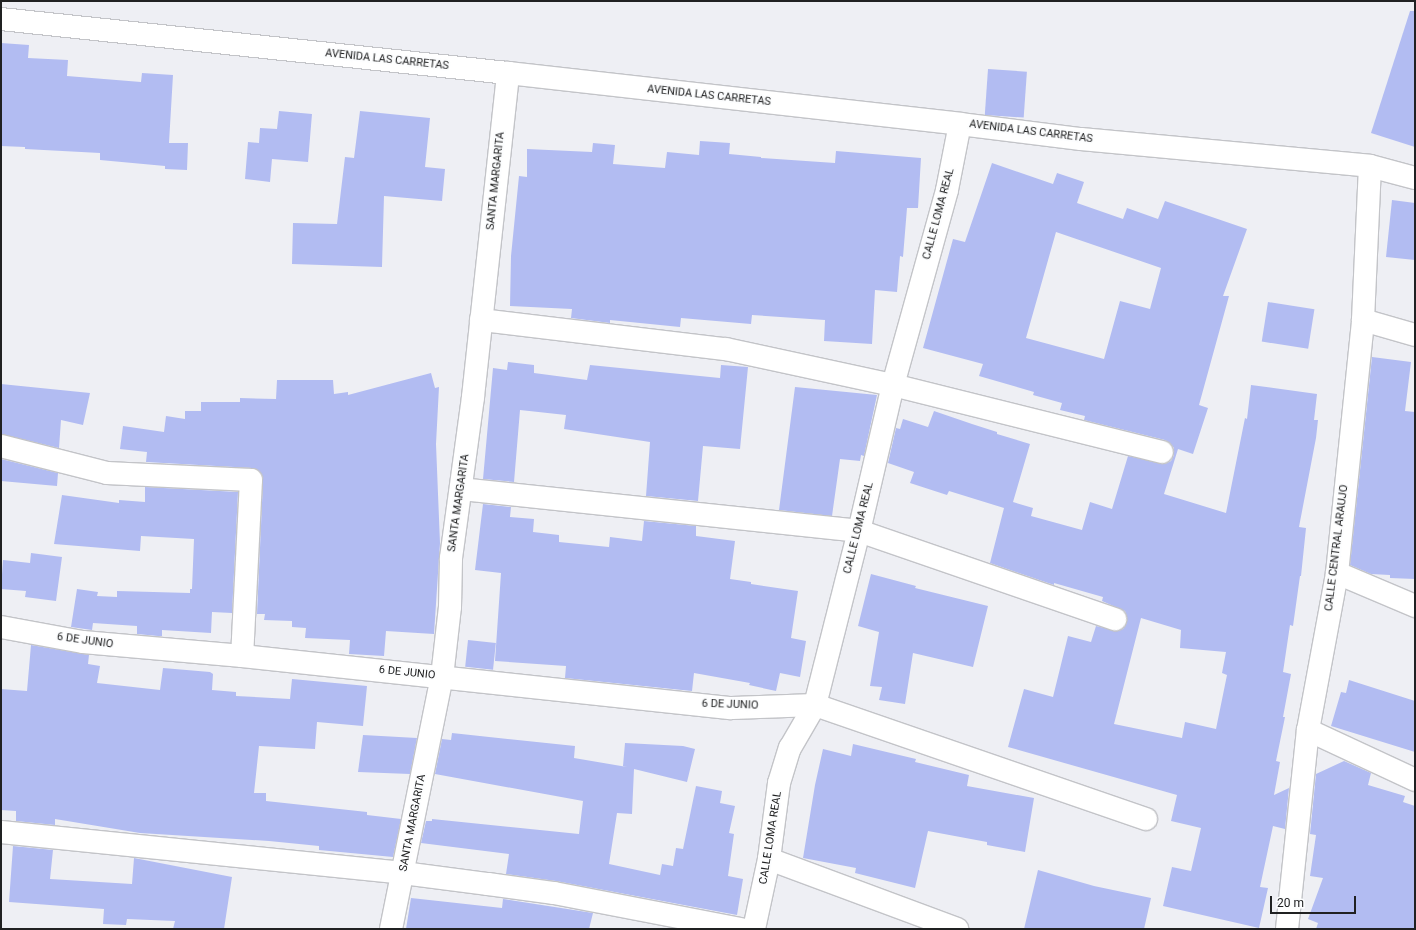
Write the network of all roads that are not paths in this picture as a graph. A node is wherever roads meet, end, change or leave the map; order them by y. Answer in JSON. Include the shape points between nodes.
{"nodes":[{"id":1,"x":1,"y":20,"type":"edge"},
{"id":2,"x":508,"y":73,"type":"junction"},
{"id":3,"x":960,"y":124,"type":"junction"},
{"id":4,"x":1370,"y":166,"type":"junction"},
{"id":5,"x":1415,"y":178,"type":"edge"},
{"id":6,"x":481,"y":320,"type":"junction"},
{"id":7,"x":1363,"y":320,"type":"junction"},
{"id":8,"x":1415,"y":335,"type":"edge"},
{"id":9,"x":893,"y":385,"type":"junction"},
{"id":10,"x":1,"y":446,"type":"edge"},
{"id":11,"x":1162,"y":452,"type":"dead end"},
{"id":12,"x":461,"y":489,"type":"junction"},
{"id":13,"x":860,"y":531,"type":"junction"},
{"id":14,"x":1337,"y":573,"type":"junction"},
{"id":15,"x":1415,"y":606,"type":"edge"},
{"id":16,"x":1115,"y":619,"type":"dead end"},
{"id":17,"x":1,"y":627,"type":"edge"},
{"id":18,"x":242,"y":656,"type":"junction"},
{"id":19,"x":442,"y":677,"type":"junction"},
{"id":20,"x":815,"y":705,"type":"junction"},
{"id":21,"x":1308,"y":730,"type":"junction"},
{"id":22,"x":1415,"y":780,"type":"edge"},
{"id":23,"x":1146,"y":819,"type":"dead end"},
{"id":24,"x":1,"y":832,"type":"edge"},
{"id":25,"x":769,"y":858,"type":"junction"},
{"id":26,"x":403,"y":873,"type":"junction"},
{"id":27,"x":391,"y":929,"type":"edge"},
{"id":28,"x":741,"y":929,"type":"edge"},
{"id":29,"x":754,"y":929,"type":"edge"},
{"id":30,"x":957,"y":929,"type":"edge"},
{"id":31,"x":1287,"y":929,"type":"edge"}],
"edges":[{"from":1,"to":2,"type":"street","name":"AVENIDA LAS CARRETAS"},
{"from":2,"to":3,"type":"street","name":"AVENIDA LAS CARRETAS"},
{"from":2,"to":6,"type":"street","name":"SANTA MARGARITA"},
{"from":3,"to":4,"type":"street","name":"AVENIDA LAS CARRETAS","via":[[1081,139]]},
{"from":3,"to":9,"type":"street","name":"CALLE LOMA REAL","via":[[946,190]]},
{"from":4,"to":5,"type":"street","name":"AVENIDA LAS CARRETAS"},
{"from":4,"to":7,"type":"street","name":"CALLE CENTRAL ARAUJO"},
{"from":6,"to":9,"type":"street","via":[[726,349]]},
{"from":6,"to":12,"type":"street","name":"SANTA MARGARITA"},
{"from":7,"to":8,"type":"street"},
{"from":7,"to":14,"type":"street","name":"CALLE CENTRAL ARAUJO"},
{"from":9,"to":11,"type":"street"},
{"from":9,"to":13,"type":"street","name":"CALLE LOMA REAL"},
{"from":10,"to":18,"type":"street","via":[[107,473],[251,480]]},
{"from":12,"to":13,"type":"street"},
{"from":12,"to":19,"type":"street","name":"SANTA MARGARITA","via":[[451,558],[450,607]]},
{"from":13,"to":16,"type":"street"},
{"from":13,"to":20,"type":"street","name":"CALLE LOMA REAL"},
{"from":14,"to":15,"type":"street"},
{"from":14,"to":21,"type":"street","name":"CALLE CENTRAL ARAUJO"},
{"from":17,"to":18,"type":"street","name":"6 DE JUNIO","via":[[83,642]]},
{"from":18,"to":19,"type":"street","name":"6 DE JUNIO"},
{"from":19,"to":20,"type":"street","name":"6 DE JUNIO","via":[[731,708]]},
{"from":19,"to":26,"type":"street","name":"SANTA MARGARITA"},
{"from":20,"to":23,"type":"street"},
{"from":20,"to":25,"type":"street","name":"CALLE LOMA REAL","via":[[790,748],[779,783]]},
{"from":21,"to":22,"type":"street"},
{"from":21,"to":31,"type":"street","name":"CALLE CENTRAL ARAUJO"},
{"from":24,"to":26,"type":"street"},
{"from":25,"to":29,"type":"street","name":"CALLE LOMA REAL"},
{"from":25,"to":30,"type":"street"},
{"from":26,"to":27,"type":"street","name":"SANTA MARGARITA"},
{"from":26,"to":28,"type":"street","via":[[554,893]]}]}
